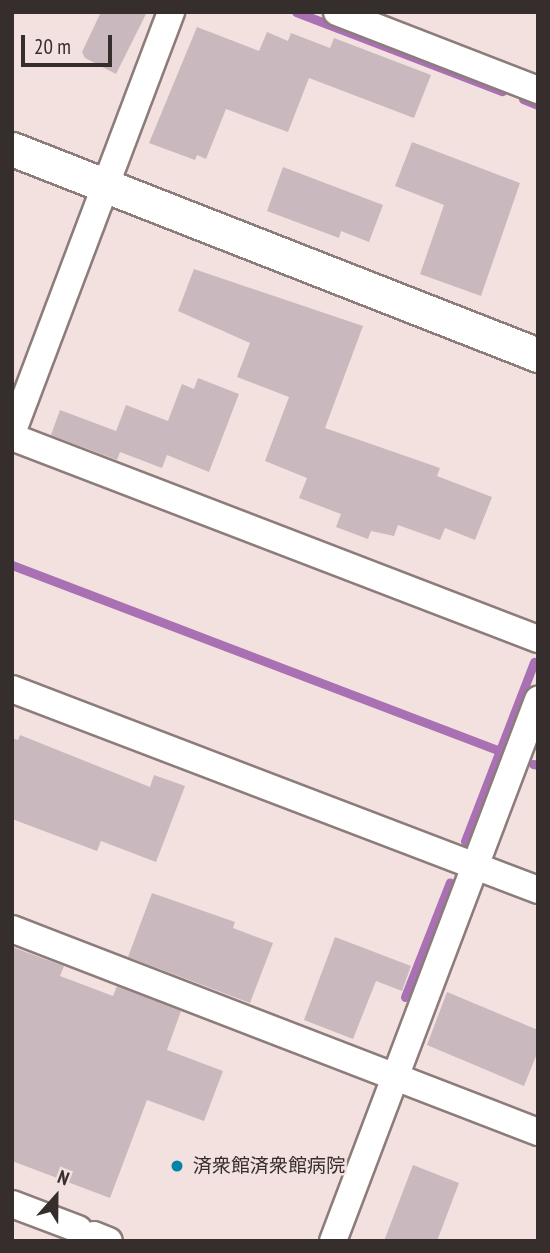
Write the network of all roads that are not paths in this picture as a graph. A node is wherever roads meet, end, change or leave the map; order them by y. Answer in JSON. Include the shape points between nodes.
{"nodes":[{"id":1,"x":171,"y":12,"type":"edge"},
{"id":2,"x":337,"y":12,"type":"edge"},
{"id":3,"x":538,"y":90,"type":"edge"},
{"id":4,"x":12,"y":149,"type":"edge"},
{"id":5,"x":106,"y":185,"type":"junction"},
{"id":6,"x":538,"y":355,"type":"edge"},
{"id":7,"x":12,"y":435,"type":"edge"},
{"id":8,"x":538,"y":639,"type":"edge"},
{"id":9,"x":12,"y":689,"type":"edge"},
{"id":10,"x":538,"y":699,"type":"edge"},
{"id":11,"x":475,"y":867,"type":"junction"},
{"id":12,"x":538,"y":890,"type":"edge"},
{"id":13,"x":12,"y":929,"type":"edge"},
{"id":14,"x":395,"y":1078,"type":"junction"},
{"id":15,"x":538,"y":1132,"type":"edge"},
{"id":16,"x":12,"y":1203,"type":"edge"},
{"id":17,"x":94,"y":1235,"type":"edge"},
{"id":18,"x":333,"y":1241,"type":"edge"}],
"edges":[{"from":1,"to":5,"type":"street"},
{"from":2,"to":3,"type":"street"},
{"from":4,"to":5,"type":"street"},
{"from":5,"to":6,"type":"street"},
{"from":5,"to":7,"type":"street"},
{"from":7,"to":8,"type":"street"},
{"from":9,"to":11,"type":"street"},
{"from":10,"to":11,"type":"street"},
{"from":11,"to":12,"type":"street"},
{"from":11,"to":14,"type":"street"},
{"from":13,"to":14,"type":"street"},
{"from":14,"to":15,"type":"street"},
{"from":14,"to":18,"type":"street"},
{"from":16,"to":17,"type":"street"}]}
